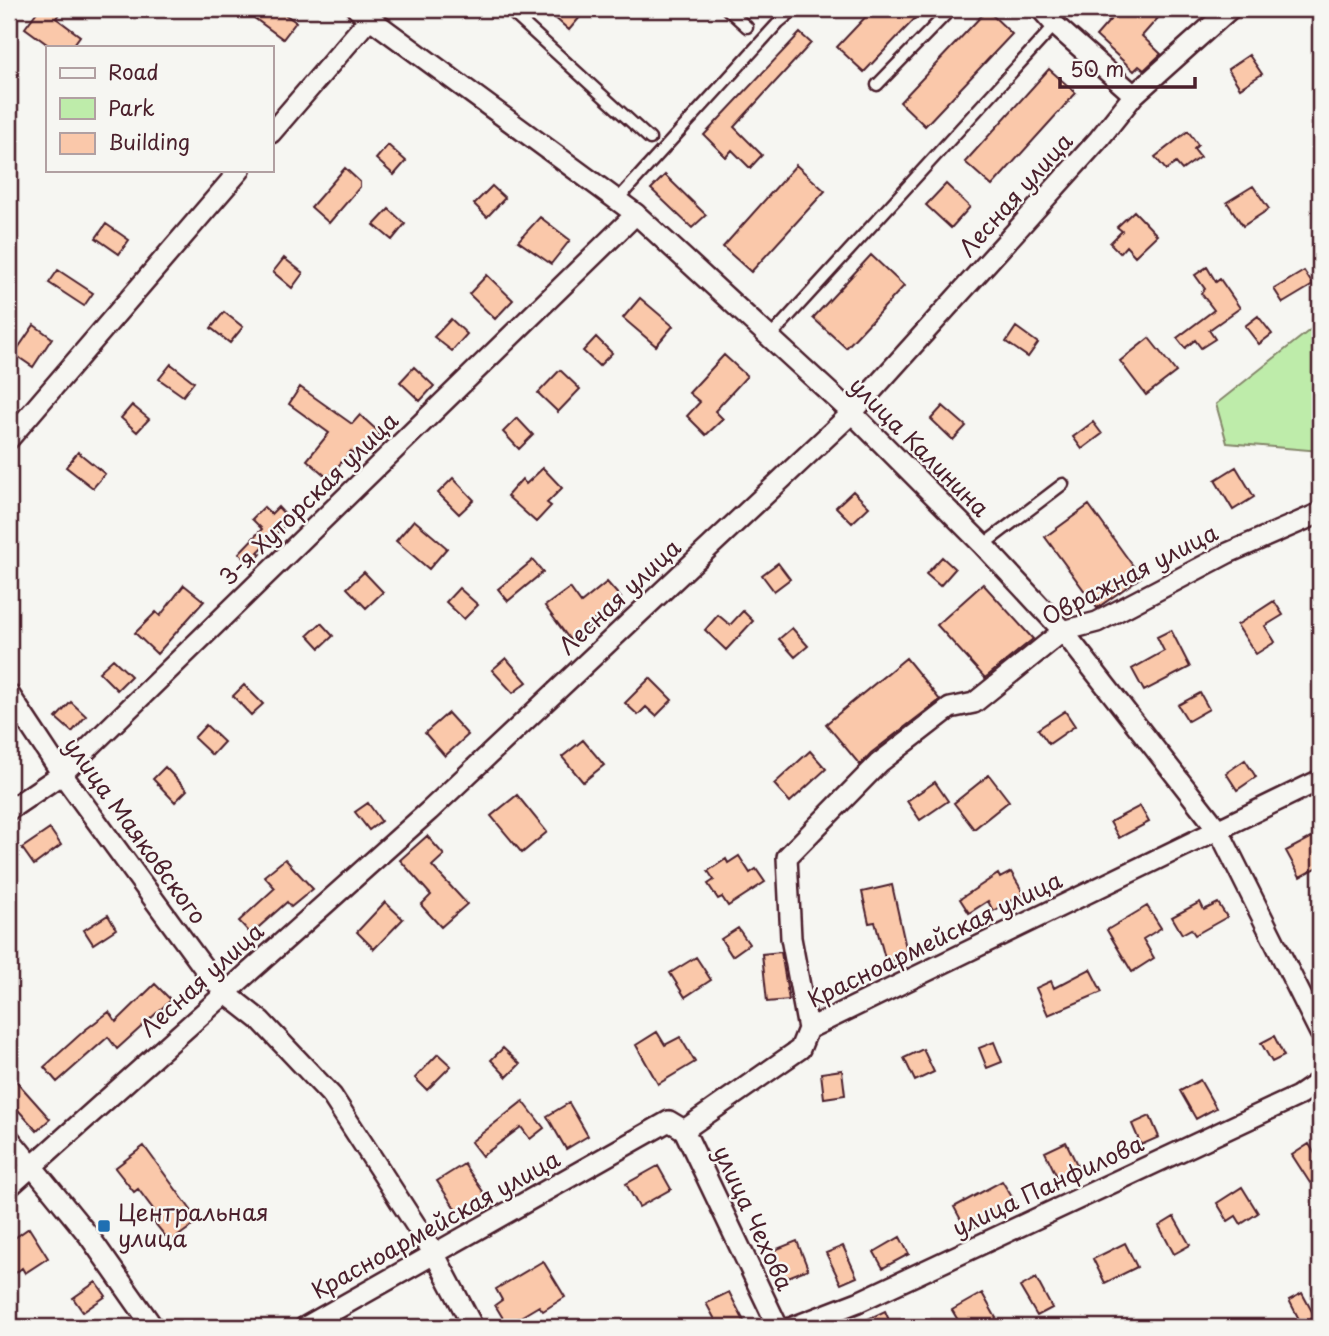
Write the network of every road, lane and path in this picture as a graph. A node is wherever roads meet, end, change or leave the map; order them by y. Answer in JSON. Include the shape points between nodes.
{"nodes":[{"id":1,"x":508,"y":9,"type":"edge"},
{"id":2,"x":727,"y":9,"type":"edge"},
{"id":3,"x":795,"y":9,"type":"edge"},
{"id":4,"x":951,"y":9,"type":"edge"},
{"id":5,"x":1041,"y":9,"type":"edge"},
{"id":6,"x":1230,"y":9,"type":"edge"},
{"id":7,"x":364,"y":12,"type":"edge"},
{"id":8,"x":1055,"y":25,"type":"junction"},
{"id":9,"x":747,"y":27,"type":"dead end"},
{"id":10,"x":877,"y":85,"type":"dead end"},
{"id":11,"x":1133,"y":95,"type":"junction"},
{"id":12,"x":273,"y":130,"type":"edge"},
{"id":13,"x":650,"y":139,"type":"dead end"},
{"id":14,"x":238,"y":172,"type":"edge"},
{"id":15,"x":618,"y":199,"type":"junction"},
{"id":16,"x":636,"y":214,"type":"junction"},
{"id":17,"x":770,"y":337,"type":"junction"},
{"id":18,"x":852,"y":413,"type":"junction"},
{"id":19,"x":9,"y":439,"type":"edge"},
{"id":20,"x":1063,"y":484,"type":"dead end"},
{"id":21,"x":1320,"y":513,"type":"edge"},
{"id":22,"x":983,"y":545,"type":"junction"},
{"id":23,"x":1063,"y":631,"type":"junction"},
{"id":24,"x":9,"y":694,"type":"edge"},
{"id":25,"x":62,"y":774,"type":"junction"},
{"id":26,"x":1320,"y":780,"type":"edge"},
{"id":27,"x":9,"y":810,"type":"edge"},
{"id":28,"x":1219,"y":831,"type":"junction"},
{"id":29,"x":224,"y":992,"type":"junction"},
{"id":30,"x":808,"y":1028,"type":"junction"},
{"id":31,"x":1320,"y":1033,"type":"edge"},
{"id":32,"x":1320,"y":1081,"type":"edge"},
{"id":33,"x":684,"y":1130,"type":"junction"},
{"id":34,"x":9,"y":1138,"type":"edge"},
{"id":35,"x":33,"y":1166,"type":"junction"},
{"id":36,"x":9,"y":1187,"type":"edge"},
{"id":37,"x":435,"y":1255,"type":"junction"},
{"id":38,"x":153,"y":1327,"type":"edge"},
{"id":39,"x":305,"y":1327,"type":"edge"},
{"id":40,"x":473,"y":1327,"type":"edge"},
{"id":41,"x":778,"y":1327,"type":"edge"},
{"id":42,"x":793,"y":1327,"type":"edge"}],
"edges":[{"from":1,"to":13,"type":"lane"},
{"from":2,"to":9,"type":"lane"},
{"from":3,"to":15,"type":"lane"},
{"from":4,"to":10,"type":"lane"},
{"from":5,"to":8,"type":"street"},
{"from":6,"to":11,"type":"street","name":"Лесная улица"},
{"from":7,"to":12,"type":"street"},
{"from":7,"to":15,"type":"street","name":"улица Калинина"},
{"from":8,"to":11,"type":"street"},
{"from":8,"to":17,"type":"lane"},
{"from":11,"to":18,"type":"street","name":"Лесная улица","via":[[1100,139]]},
{"from":14,"to":19,"type":"street"},
{"from":15,"to":16,"type":"street","name":"улица Калинина"},
{"from":16,"to":17,"type":"street","name":"улица Калинина"},
{"from":16,"to":25,"type":"street","name":"3-я Хуторская улица"},
{"from":17,"to":18,"type":"street","name":"улица Калинина"},
{"from":18,"to":22,"type":"street","name":"улица Калинина"},
{"from":18,"to":29,"type":"street","name":"Лесная улица","via":[[429,811]]},
{"from":20,"to":22,"type":"lane"},
{"from":21,"to":23,"type":"street","name":"Овражная улица","via":[[1228,553],[1097,622]]},
{"from":22,"to":23,"type":"street","name":"улица Калинина"},
{"from":23,"to":28,"type":"street","name":"улица Калинина"},
{"from":23,"to":30,"type":"street","name":"Овражная улица","via":[[974,703],[950,708],[879,763],[787,857],[791,938]]},
{"from":24,"to":25,"type":"street","name":"улица Маяковского"},
{"from":25,"to":27,"type":"street","name":"3-я Хуторская улица"},
{"from":25,"to":29,"type":"street","name":"улица Маяковского"},
{"from":26,"to":28,"type":"street","name":"Красноармейская улица"},
{"from":28,"to":30,"type":"street","name":"Красноармейская улица"},
{"from":28,"to":31,"type":"street","name":"улица Калинина"},
{"from":29,"to":35,"type":"street","name":"Лесная улица"},
{"from":29,"to":37,"type":"street","name":"улица Маяковского","via":[[261,1021],[332,1096]]},
{"from":30,"to":33,"type":"street","name":"Красноармейская улица","via":[[800,1049]]},
{"from":32,"to":42,"type":"street","name":"улица Панфилова","via":[[1298,1096],[871,1296]]},
{"from":33,"to":37,"type":"street","name":"Красноармейская улица","via":[[669,1121]]},
{"from":33,"to":41,"type":"street","name":"улица Чехова"},
{"from":34,"to":35,"type":"street"},
{"from":35,"to":36,"type":"street","name":"Лесная улица"},
{"from":35,"to":38,"type":"street"},
{"from":37,"to":39,"type":"street","name":"Красноармейская улица"},
{"from":37,"to":40,"type":"street","name":"улица Маяковского"}]}
